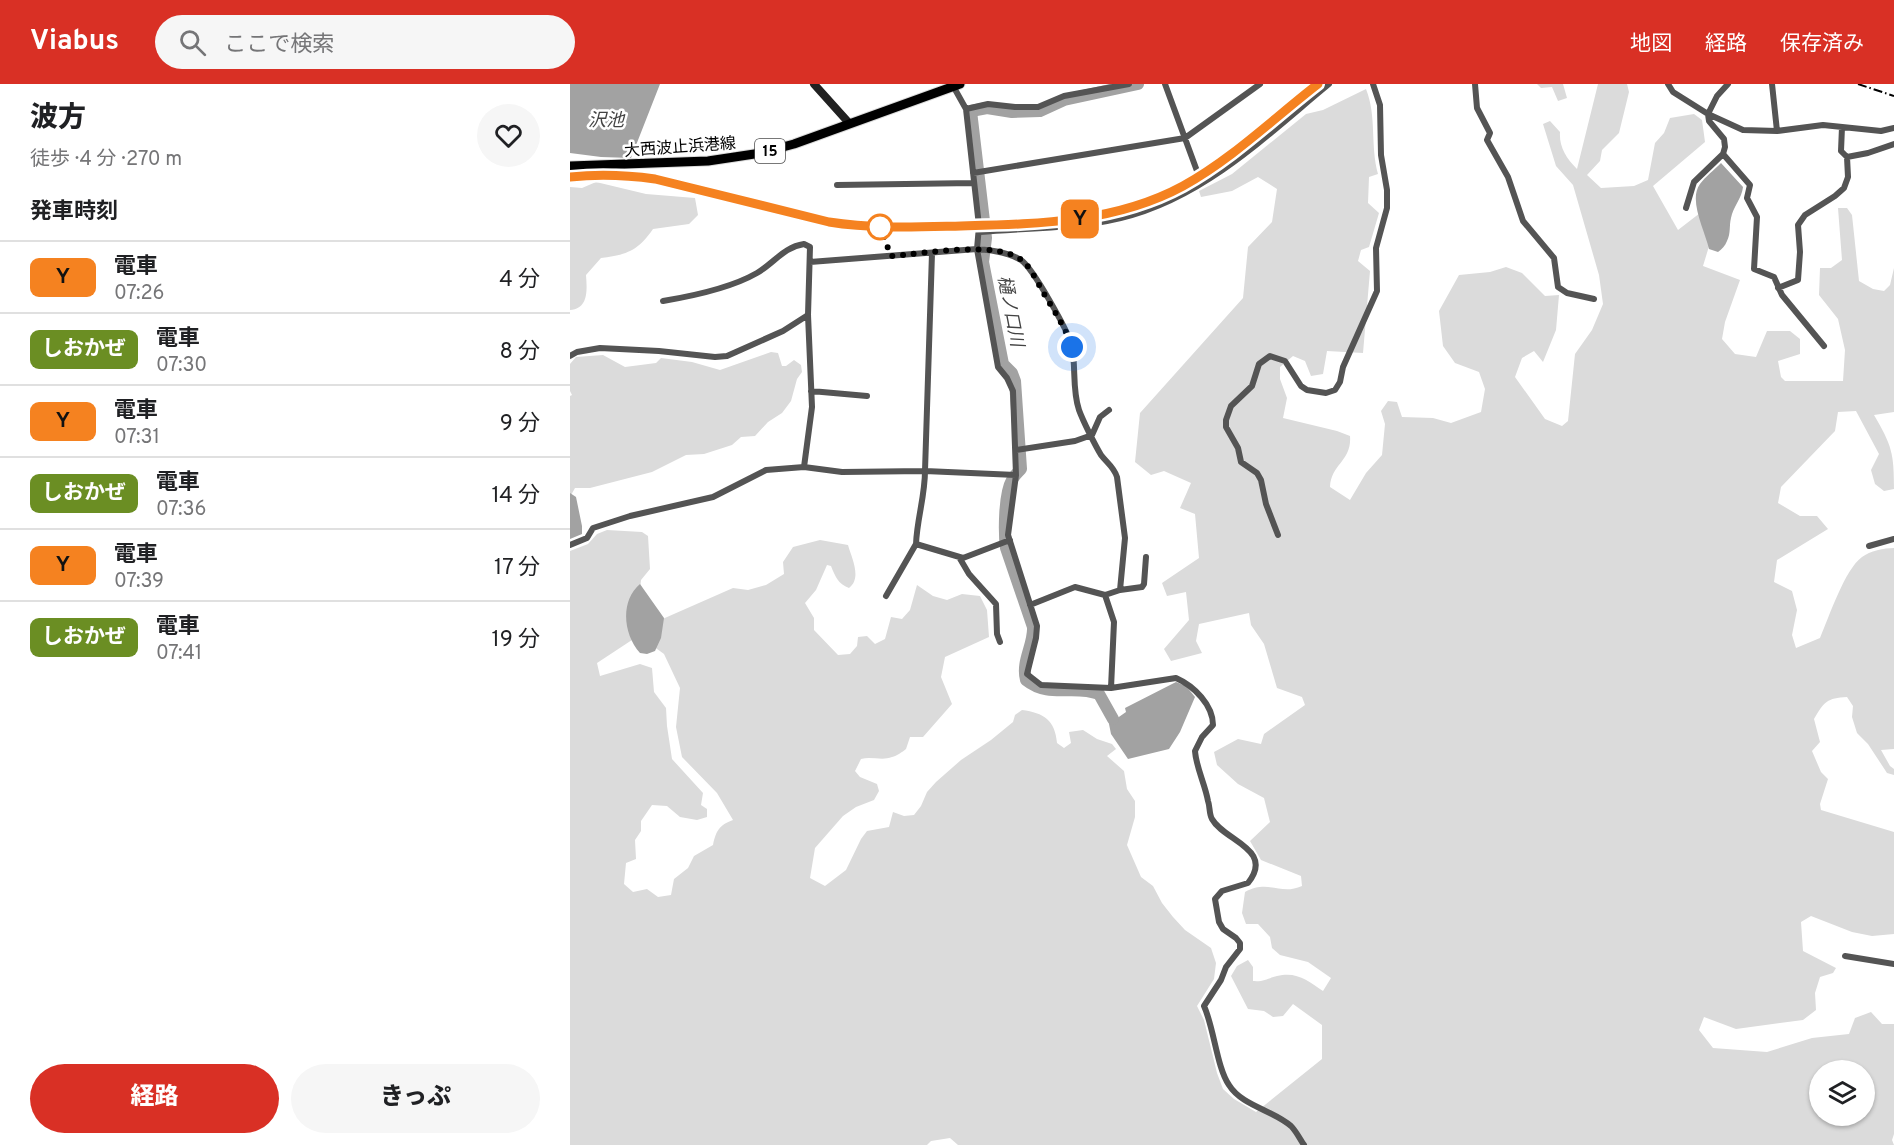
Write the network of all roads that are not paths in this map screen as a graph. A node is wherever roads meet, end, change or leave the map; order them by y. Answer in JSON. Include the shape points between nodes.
{"nodes":[{"id":1,"x":814,"y":84,"type":"edge"},
{"id":2,"x":1129,"y":84,"type":"edge"},
{"id":3,"x":1165,"y":84,"type":"edge"},
{"id":4,"x":1260,"y":84,"type":"edge"},
{"id":5,"x":1329,"y":84,"type":"edge"},
{"id":6,"x":1373,"y":84,"type":"edge"},
{"id":7,"x":1475,"y":84,"type":"edge"},
{"id":8,"x":1668,"y":84,"type":"edge"},
{"id":9,"x":1728,"y":84,"type":"edge"},
{"id":10,"x":1772,"y":84,"type":"edge"},
{"id":11,"x":955,"y":85,"type":"edge"},
{"id":12,"x":966,"y":109,"type":"junction"},
{"id":13,"x":1708,"y":114,"type":"junction"},
{"id":14,"x":849,"y":123,"type":"junction"},
{"id":15,"x":1842,"y":127,"type":"junction"},
{"id":16,"x":1894,"y":128,"type":"edge"},
{"id":17,"x":1777,"y":131,"type":"junction"},
{"id":18,"x":1185,"y":138,"type":"junction"},
{"id":19,"x":1894,"y":144,"type":"edge"},
{"id":20,"x":1723,"y":154,"type":"junction"},
{"id":21,"x":1847,"y":157,"type":"junction"},
{"id":22,"x":570,"y":166,"type":"edge"},
{"id":23,"x":1197,"y":171,"type":"dead end"},
{"id":24,"x":973,"y":173,"type":"junction"},
{"id":25,"x":974,"y":183,"type":"junction"},
{"id":26,"x":837,"y":185,"type":"dead end"},
{"id":27,"x":1686,"y":208,"type":"dead end"},
{"id":28,"x":980,"y":232,"type":"junction"},
{"id":29,"x":977,"y":249,"type":"junction"},
{"id":30,"x":932,"y":253,"type":"junction"},
{"id":31,"x":810,"y":262,"type":"junction"},
{"id":32,"x":1779,"y":288,"type":"junction"},
{"id":33,"x":1594,"y":299,"type":"dead end"},
{"id":34,"x":663,"y":301,"type":"dead end"},
{"id":35,"x":808,"y":315,"type":"junction"},
{"id":36,"x":1824,"y":346,"type":"dead end"},
{"id":37,"x":570,"y":356,"type":"edge"},
{"id":38,"x":811,"y":391,"type":"junction"},
{"id":39,"x":867,"y":396,"type":"dead end"},
{"id":40,"x":1109,"y":410,"type":"dead end"},
{"id":41,"x":1092,"y":435,"type":"junction"},
{"id":42,"x":1016,"y":450,"type":"junction"},
{"id":43,"x":804,"y":467,"type":"junction"},
{"id":44,"x":926,"y":471,"type":"junction"},
{"id":45,"x":1016,"y":475,"type":"junction"},
{"id":46,"x":1278,"y":536,"type":"dead end"},
{"id":47,"x":1894,"y":539,"type":"edge"},
{"id":48,"x":1010,"y":540,"type":"junction"},
{"id":49,"x":916,"y":544,"type":"junction"},
{"id":50,"x":570,"y":545,"type":"edge"},
{"id":51,"x":1869,"y":546,"type":"dead end"},
{"id":52,"x":959,"y":557,"type":"junction"},
{"id":53,"x":1146,"y":557,"type":"dead end"},
{"id":54,"x":1120,"y":590,"type":"junction"},
{"id":55,"x":1105,"y":595,"type":"junction"},
{"id":56,"x":886,"y":596,"type":"dead end"},
{"id":57,"x":1030,"y":605,"type":"junction"},
{"id":58,"x":1000,"y":642,"type":"dead end"},
{"id":59,"x":1112,"y":688,"type":"junction"},
{"id":60,"x":1845,"y":956,"type":"dead end"},
{"id":61,"x":1894,"y":964,"type":"edge"},
{"id":62,"x":1304,"y":1145,"type":"edge"}],
"edges":[{"from":1,"to":14,"type":"main road"},
{"from":2,"to":12,"type":"street","via":[[1064,96],[1038,107],[988,104]]},
{"from":3,"to":18,"type":"street"},
{"from":4,"to":18,"type":"street"},
{"from":5,"to":28,"type":"street","via":[[1223,171],[1183,195],[1109,221]]},
{"from":6,"to":46,"type":"street","via":[[1380,105],[1387,208],[1376,248],[1377,291],[1343,366],[1340,382],[1335,390],[1326,393],[1307,390],[1285,361],[1270,356],[1259,364],[1252,386],[1231,406],[1226,420],[1241,462],[1261,480]]},
{"from":7,"to":33,"type":"street","via":[[1477,108],[1490,133],[1487,140],[1508,177],[1523,221],[1554,258],[1558,287]]},
{"from":8,"to":13,"type":"street","via":[[1672,92]]},
{"from":9,"to":13,"type":"street"},
{"from":10,"to":17,"type":"street"},
{"from":11,"to":12,"type":"street"},
{"from":11,"to":14,"type":"main road","name":"大西波止浜港線","number":"15"},
{"from":12,"to":24,"type":"street"},
{"from":13,"to":17,"type":"street","via":[[1743,130]]},
{"from":13,"to":20,"type":"street","via":[[1709,122],[1724,139]]},
{"from":14,"to":22,"type":"main road","name":"大西波止浜港線","number":"15","via":[[794,144],[734,159]]},
{"from":15,"to":16,"type":"street","via":[[1881,131]]},
{"from":15,"to":17,"type":"street","via":[[1814,125]]},
{"from":15,"to":21,"type":"street","via":[[1841,151]]},
{"from":18,"to":23,"type":"street"},
{"from":18,"to":24,"type":"street"},
{"from":19,"to":21,"type":"street"},
{"from":20,"to":27,"type":"street","via":[[1694,182]]},
{"from":20,"to":32,"type":"street","via":[[1750,184],[1748,198],[1757,217],[1754,269],[1774,277]]},
{"from":21,"to":32,"type":"street","via":[[1844,188],[1798,225],[1798,280]]},
{"from":24,"to":25,"type":"street"},
{"from":25,"to":26,"type":"street"},
{"from":25,"to":28,"type":"street"},
{"from":28,"to":29,"type":"street"},
{"from":29,"to":30,"type":"street"},
{"from":29,"to":41,"type":"street","via":[[1009,254],[1023,261],[1031,272],[1067,333],[1079,409]]},
{"from":29,"to":42,"type":"street","via":[[998,367],[1013,391]]},
{"from":30,"to":31,"type":"street"},
{"from":30,"to":44,"type":"street"},
{"from":31,"to":34,"type":"street","via":[[810,247],[795,245],[756,274],[699,296]]},
{"from":31,"to":35,"type":"street"},
{"from":32,"to":36,"type":"street"},
{"from":35,"to":37,"type":"street","via":[[727,356],[600,348]]},
{"from":35,"to":38,"type":"street"},
{"from":38,"to":39,"type":"street"},
{"from":38,"to":43,"type":"street"},
{"from":40,"to":41,"type":"street","via":[[1100,417]]},
{"from":41,"to":42,"type":"street"},
{"from":41,"to":54,"type":"street","via":[[1117,477],[1125,538]]},
{"from":42,"to":45,"type":"street"},
{"from":43,"to":44,"type":"street","via":[[842,472]]},
{"from":43,"to":50,"type":"street","via":[[766,470],[713,497],[593,528],[587,538]]},
{"from":44,"to":45,"type":"street"},
{"from":44,"to":49,"type":"street"},
{"from":45,"to":48,"type":"street"},
{"from":47,"to":51,"type":"street"},
{"from":48,"to":52,"type":"street"},
{"from":48,"to":57,"type":"street"},
{"from":49,"to":52,"type":"street"},
{"from":49,"to":56,"type":"street"},
{"from":52,"to":58,"type":"street","via":[[996,604]]},
{"from":53,"to":54,"type":"street","via":[[1142,587]]},
{"from":54,"to":55,"type":"street"},
{"from":55,"to":57,"type":"street","via":[[1075,587]]},
{"from":55,"to":59,"type":"street","via":[[1114,622]]},
{"from":57,"to":59,"type":"street","via":[[1037,626],[1027,674],[1032,680],[1041,685]]},
{"from":59,"to":62,"type":"street","via":[[1176,678],[1194,689],[1213,713],[1213,725],[1195,751],[1211,815],[1217,825],[1248,849],[1255,863],[1248,883],[1222,891],[1215,899],[1219,922],[1240,943],[1240,949],[1204,1006],[1229,1085],[1245,1099],[1292,1126]]},
{"from":60,"to":61,"type":"street"}]}
